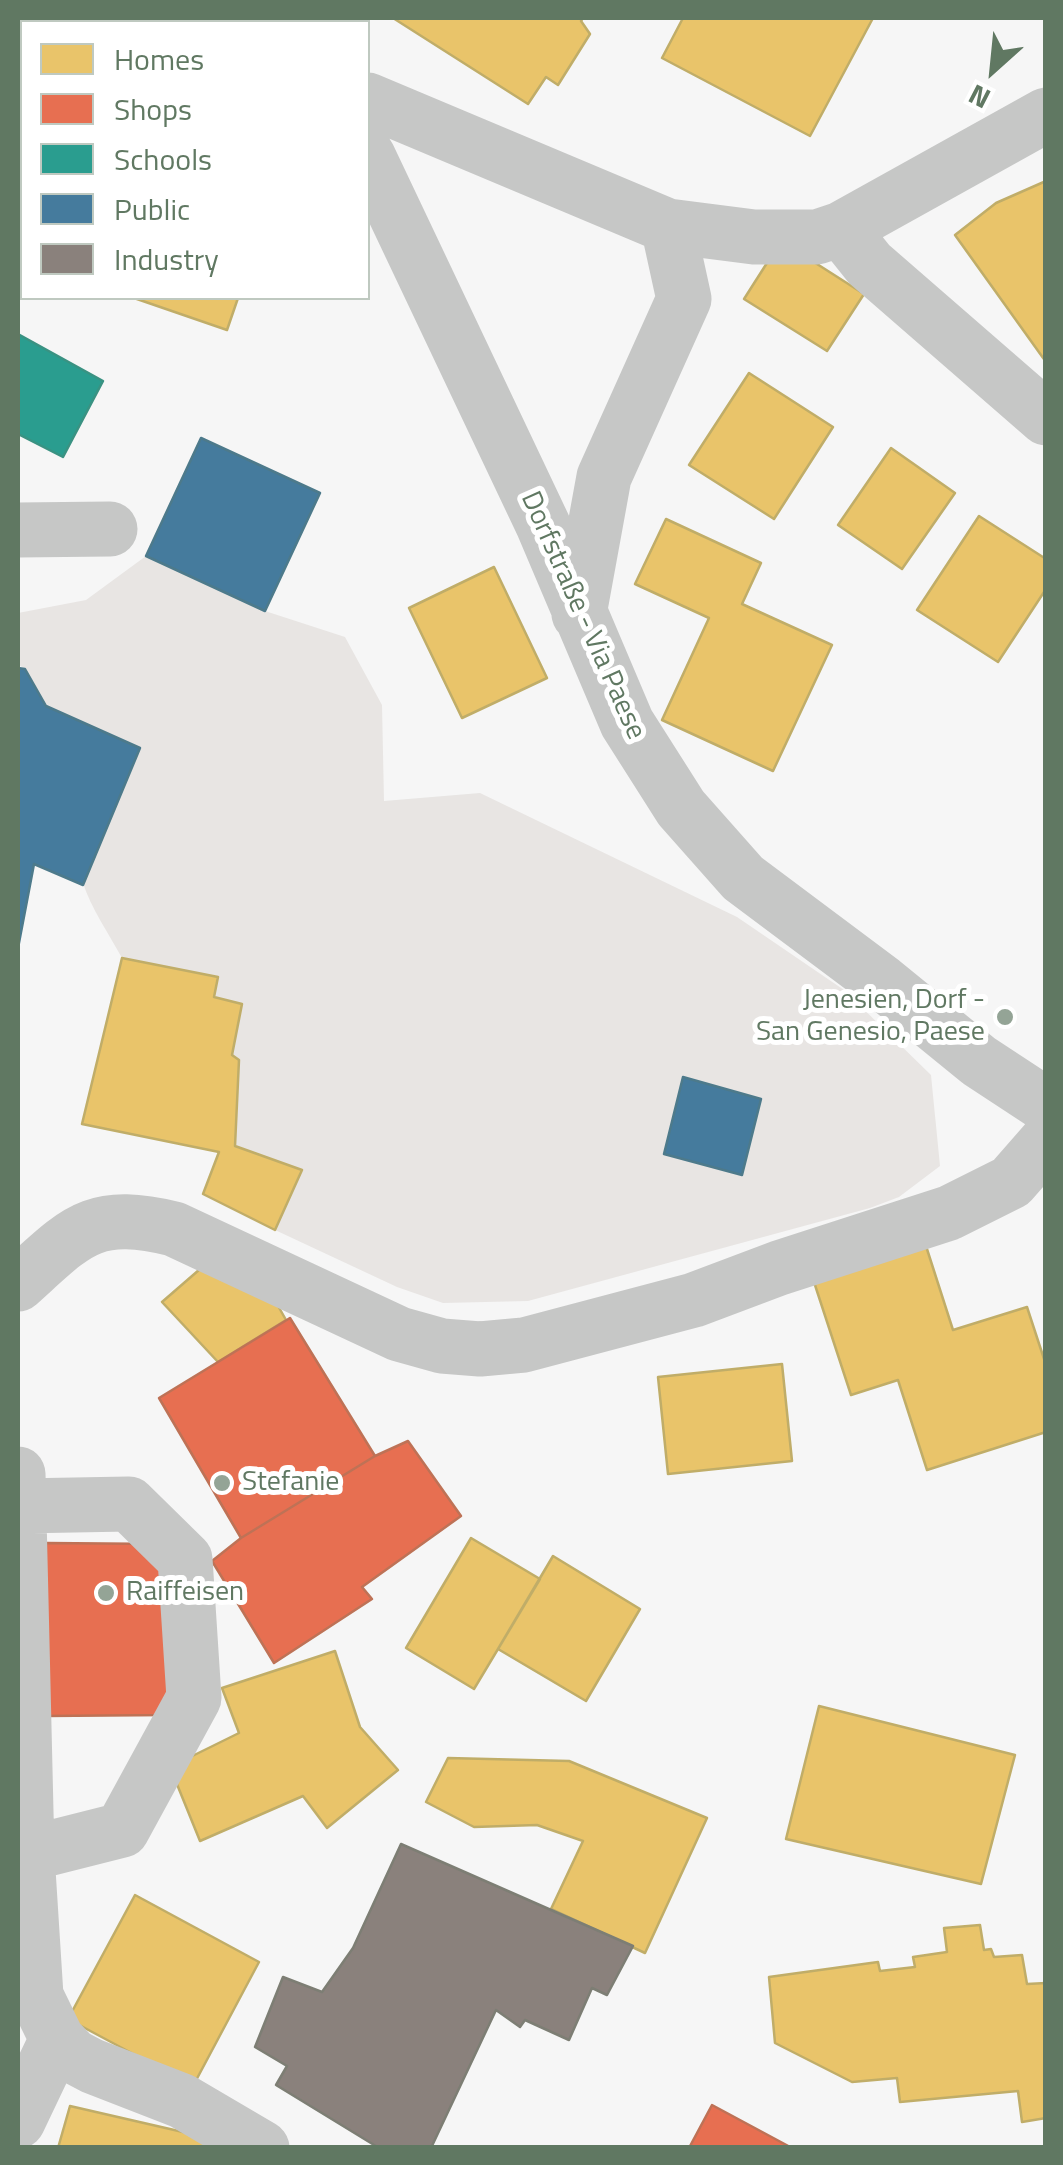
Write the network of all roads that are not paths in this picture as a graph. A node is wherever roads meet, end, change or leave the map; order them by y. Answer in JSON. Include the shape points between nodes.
{"nodes":[{"id":1,"x":370,"y":101,"type":"edge"},
{"id":2,"x":1046,"y":115,"type":"edge"},
{"id":3,"x":370,"y":160,"type":"edge"},
{"id":4,"x":668,"y":226,"type":"junction"},
{"id":5,"x":841,"y":229,"type":"junction"},
{"id":6,"x":1046,"y":418,"type":"edge"},
{"id":7,"x":110,"y":529,"type":"dead end"},
{"id":8,"x":18,"y":530,"type":"edge"},
{"id":9,"x":579,"y":614,"type":"junction"},
{"id":10,"x":1046,"y":1105,"type":"edge"},
{"id":11,"x":1046,"y":1142,"type":"edge"},
{"id":12,"x":18,"y":1284,"type":"edge"},
{"id":13,"x":18,"y":1474,"type":"edge"},
{"id":14,"x":18,"y":1506,"type":"edge"},
{"id":15,"x":27,"y":1854,"type":"junction"},
{"id":16,"x":57,"y":2039,"type":"junction"},
{"id":17,"x":18,"y":2121,"type":"edge"},
{"id":18,"x":262,"y":2148,"type":"edge"}],
"edges":[{"from":1,"to":4,"type":"street"},
{"from":2,"to":5,"type":"street"},
{"from":3,"to":9,"type":"street","name":"Dorfstraße - Via Paese"},
{"from":4,"to":5,"type":"street","via":[[754,237]]},
{"from":4,"to":9,"type":"street","via":[[684,299],[604,478]]},
{"from":5,"to":6,"type":"street","via":[[869,264]]},
{"from":7,"to":8,"type":"street"},
{"from":9,"to":10,"type":"street","name":"Dorfstraße - Via Paese","via":[[650,764],[743,878]]},
{"from":11,"to":12,"type":"street","via":[[1011,1182],[949,1213],[694,1300],[524,1345],[442,1346],[399,1334],[174,1229],[137,1220],[102,1222],[73,1235]]},
{"from":13,"to":14,"type":"street"},
{"from":14,"to":15,"type":"street"},
{"from":14,"to":15,"type":"street","via":[[129,1504],[185,1559],[194,1698],[122,1830]]},
{"from":15,"to":16,"type":"street","via":[[36,1996]]},
{"from":16,"to":17,"type":"street"},
{"from":16,"to":18,"type":"street","via":[[92,2066],[182,2102]]}]}
